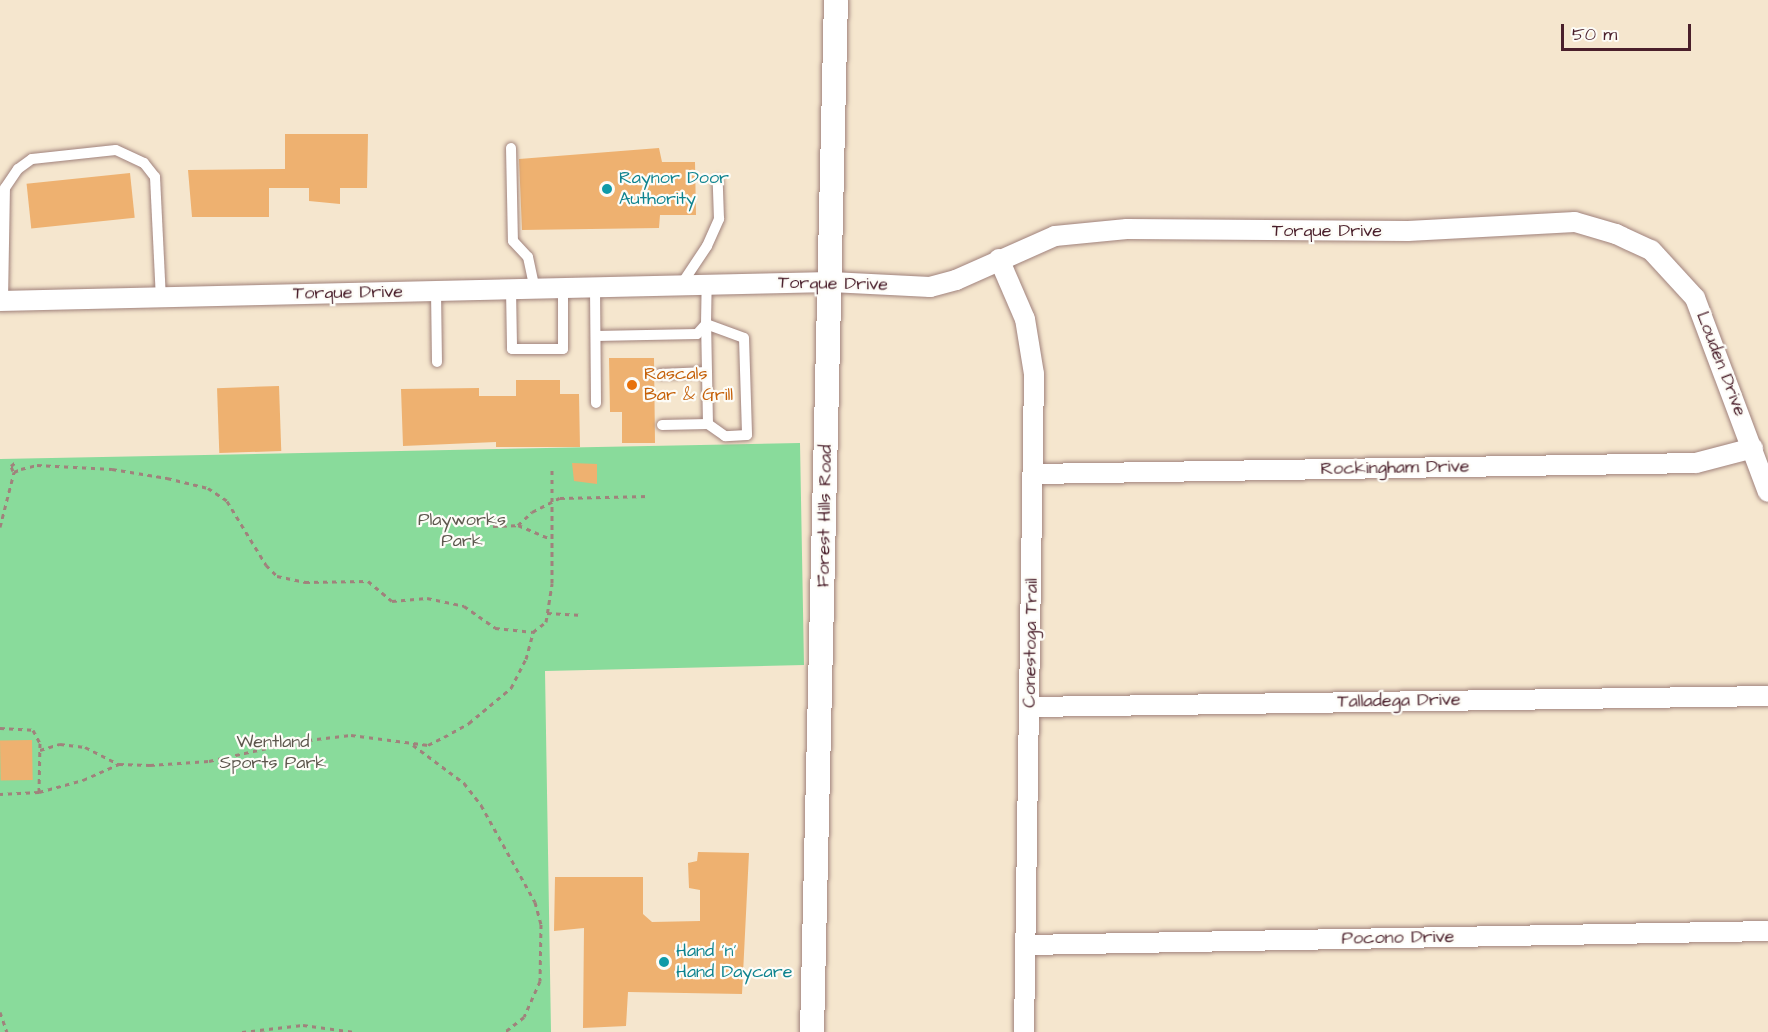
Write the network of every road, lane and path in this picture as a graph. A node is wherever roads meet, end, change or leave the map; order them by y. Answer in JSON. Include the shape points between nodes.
{"nodes":[{"id":1,"x":836,"y":0,"type":"edge"},
{"id":2,"x":511,"y":148,"type":"dead end"},
{"id":3,"x":718,"y":180,"type":"dead end"},
{"id":4,"x":1651,"y":250,"type":"joint"},
{"id":5,"x":999,"y":260,"type":"junction"},
{"id":6,"x":831,"y":282,"type":"junction"},
{"id":7,"x":707,"y":285,"type":"junction"},
{"id":8,"x":681,"y":286,"type":"junction"},
{"id":9,"x":563,"y":288,"type":"junction"},
{"id":10,"x":595,"y":288,"type":"junction"},
{"id":11,"x":535,"y":289,"type":"junction"},
{"id":12,"x":511,"y":290,"type":"junction"},
{"id":13,"x":436,"y":291,"type":"junction"},
{"id":14,"x":161,"y":298,"type":"junction"},
{"id":15,"x":1,"y":301,"type":"edge"},
{"id":16,"x":705,"y":324,"type":"junction"},
{"id":17,"x":596,"y":336,"type":"junction"},
{"id":18,"x":437,"y":362,"type":"dead end"},
{"id":19,"x":707,"y":372,"type":"junction"},
{"id":20,"x":660,"y":374,"type":"dead end"},
{"id":21,"x":596,"y":403,"type":"dead end"},
{"id":22,"x":708,"y":424,"type":"junction"},
{"id":23,"x":662,"y":425,"type":"dead end"},
{"id":24,"x":1753,"y":448,"type":"junction"},
{"id":25,"x":67,"y":459,"type":"dead end"},
{"id":26,"x":17,"y":460,"type":"dead end"},
{"id":27,"x":67,"y":466,"type":"junction"},
{"id":28,"x":552,"y":470,"type":"dead end"},
{"id":29,"x":14,"y":472,"type":"junction"},
{"id":30,"x":1034,"y":474,"type":"junction"},
{"id":31,"x":1768,"y":492,"type":"edge"},
{"id":32,"x":649,"y":496,"type":"dead end"},
{"id":33,"x":551,"y":500,"type":"junction"},
{"id":34,"x":518,"y":525,"type":"junction"},
{"id":35,"x":494,"y":526,"type":"dead end"},
{"id":36,"x":0,"y":527,"type":"edge"},
{"id":37,"x":549,"y":538,"type":"junction"},
{"id":38,"x":547,"y":613,"type":"junction"},
{"id":39,"x":583,"y":615,"type":"dead end"},
{"id":40,"x":533,"y":632,"type":"junction"},
{"id":41,"x":1768,"y":696,"type":"edge"},
{"id":42,"x":1030,"y":707,"type":"junction"},
{"id":43,"x":0,"y":728,"type":"edge"},
{"id":44,"x":412,"y":744,"type":"junction"},
{"id":45,"x":40,"y":750,"type":"junction"},
{"id":46,"x":119,"y":764,"type":"junction"},
{"id":47,"x":39,"y":792,"type":"junction"},
{"id":48,"x":0,"y":794,"type":"edge"},
{"id":49,"x":1768,"y":932,"type":"edge"},
{"id":50,"x":1027,"y":945,"type":"junction"},
{"id":51,"x":0,"y":1012,"type":"edge"},
{"id":52,"x":7,"y":1032,"type":"edge"},
{"id":53,"x":242,"y":1032,"type":"edge"},
{"id":54,"x":356,"y":1032,"type":"edge"},
{"id":55,"x":504,"y":1032,"type":"edge"},
{"id":56,"x":812,"y":1032,"type":"edge"},
{"id":57,"x":1024,"y":1032,"type":"edge"}],
"edges":[{"from":1,"to":6,"type":"street","name":"Forest Hills Road"},
{"from":2,"to":11,"type":"lane","via":[[513,241],[528,257]]},
{"from":3,"to":8,"type":"lane","via":[[719,219]]},
{"from":4,"to":5,"type":"street","name":"Torque Drive","via":[[1575,222],[1408,231],[1127,229],[1055,236]]},
{"from":4,"to":24,"type":"street","name":"Louden Drive","via":[[1695,298]]},
{"from":5,"to":6,"type":"street","name":"Torque Drive","via":[[930,286]]},
{"from":5,"to":30,"type":"street","name":"Conestoga Trail","via":[[1025,319],[1029,341],[1034,374]]},
{"from":6,"to":7,"type":"street","name":"Torque Drive"},
{"from":6,"to":56,"type":"street","name":"Forest Hills Road"},
{"from":7,"to":8,"type":"street","name":"Torque Drive"},
{"from":7,"to":16,"type":"lane"},
{"from":8,"to":10,"type":"street","name":"Torque Drive"},
{"from":9,"to":10,"type":"street","name":"Torque Drive"},
{"from":9,"to":11,"type":"street","name":"Torque Drive"},
{"from":9,"to":12,"type":"lane","via":[[563,349],[512,349]]},
{"from":10,"to":17,"type":"lane"},
{"from":11,"to":12,"type":"street","name":"Torque Drive"},
{"from":12,"to":13,"type":"street","name":"Torque Drive"},
{"from":13,"to":14,"type":"street","name":"Torque Drive"},
{"from":13,"to":18,"type":"lane"},
{"from":14,"to":15,"type":"street","name":"Torque Drive"},
{"from":14,"to":15,"type":"lane","via":[[155,177],[144,163],[116,150],[32,159],[18,169],[5,188]]},
{"from":16,"to":17,"type":"lane","via":[[697,334]]},
{"from":16,"to":19,"type":"lane"},
{"from":16,"to":22,"type":"lane","via":[[744,338],[747,435],[725,436]]},
{"from":17,"to":21,"type":"lane"},
{"from":19,"to":20,"type":"lane"},
{"from":19,"to":22,"type":"lane"},
{"from":22,"to":23,"type":"lane"},
{"from":24,"to":30,"type":"street","name":"Rockingham Drive","via":[[1696,463]]},
{"from":24,"to":31,"type":"street","name":"Louden Drive"},
{"from":25,"to":27,"type":"path"},
{"from":26,"to":29,"type":"path","via":[[11,466]]},
{"from":27,"to":29,"type":"path","via":[[37,465]]},
{"from":27,"to":40,"type":"path","via":[[112,469],[208,488],[227,501],[266,566],[277,576],[305,582],[368,581],[392,601],[427,597],[464,606],[495,628]]},
{"from":28,"to":33,"type":"path"},
{"from":29,"to":36,"type":"path"},
{"from":30,"to":42,"type":"street","name":"Conestoga Trail"},
{"from":32,"to":33,"type":"path","via":[[585,495]]},
{"from":33,"to":34,"type":"path"},
{"from":33,"to":37,"type":"path"},
{"from":34,"to":35,"type":"path"},
{"from":34,"to":37,"type":"path"},
{"from":37,"to":38,"type":"path","via":[[552,583]]},
{"from":38,"to":39,"type":"path"},
{"from":38,"to":40,"type":"path","via":[[546,622]]},
{"from":40,"to":44,"type":"path","via":[[512,688],[469,723],[428,745]]},
{"from":41,"to":42,"type":"street","name":"Talladega Drive"},
{"from":42,"to":50,"type":"street","name":"Conestoga Trail"},
{"from":43,"to":45,"type":"path","via":[[33,729]]},
{"from":44,"to":46,"type":"path","via":[[351,735],[299,741],[209,761]]},
{"from":44,"to":55,"type":"path","via":[[464,783],[481,805],[535,902],[541,924],[540,981],[524,1017]]},
{"from":45,"to":46,"type":"path","via":[[60,744],[85,747]]},
{"from":45,"to":47,"type":"path"},
{"from":46,"to":47,"type":"path","via":[[83,780]]},
{"from":47,"to":48,"type":"path"},
{"from":49,"to":50,"type":"street","name":"Pocono Drive"},
{"from":50,"to":57,"type":"street","name":"Conestoga Trail"},
{"from":51,"to":52,"type":"path"},
{"from":53,"to":54,"type":"path","via":[[303,1025]]}]}
